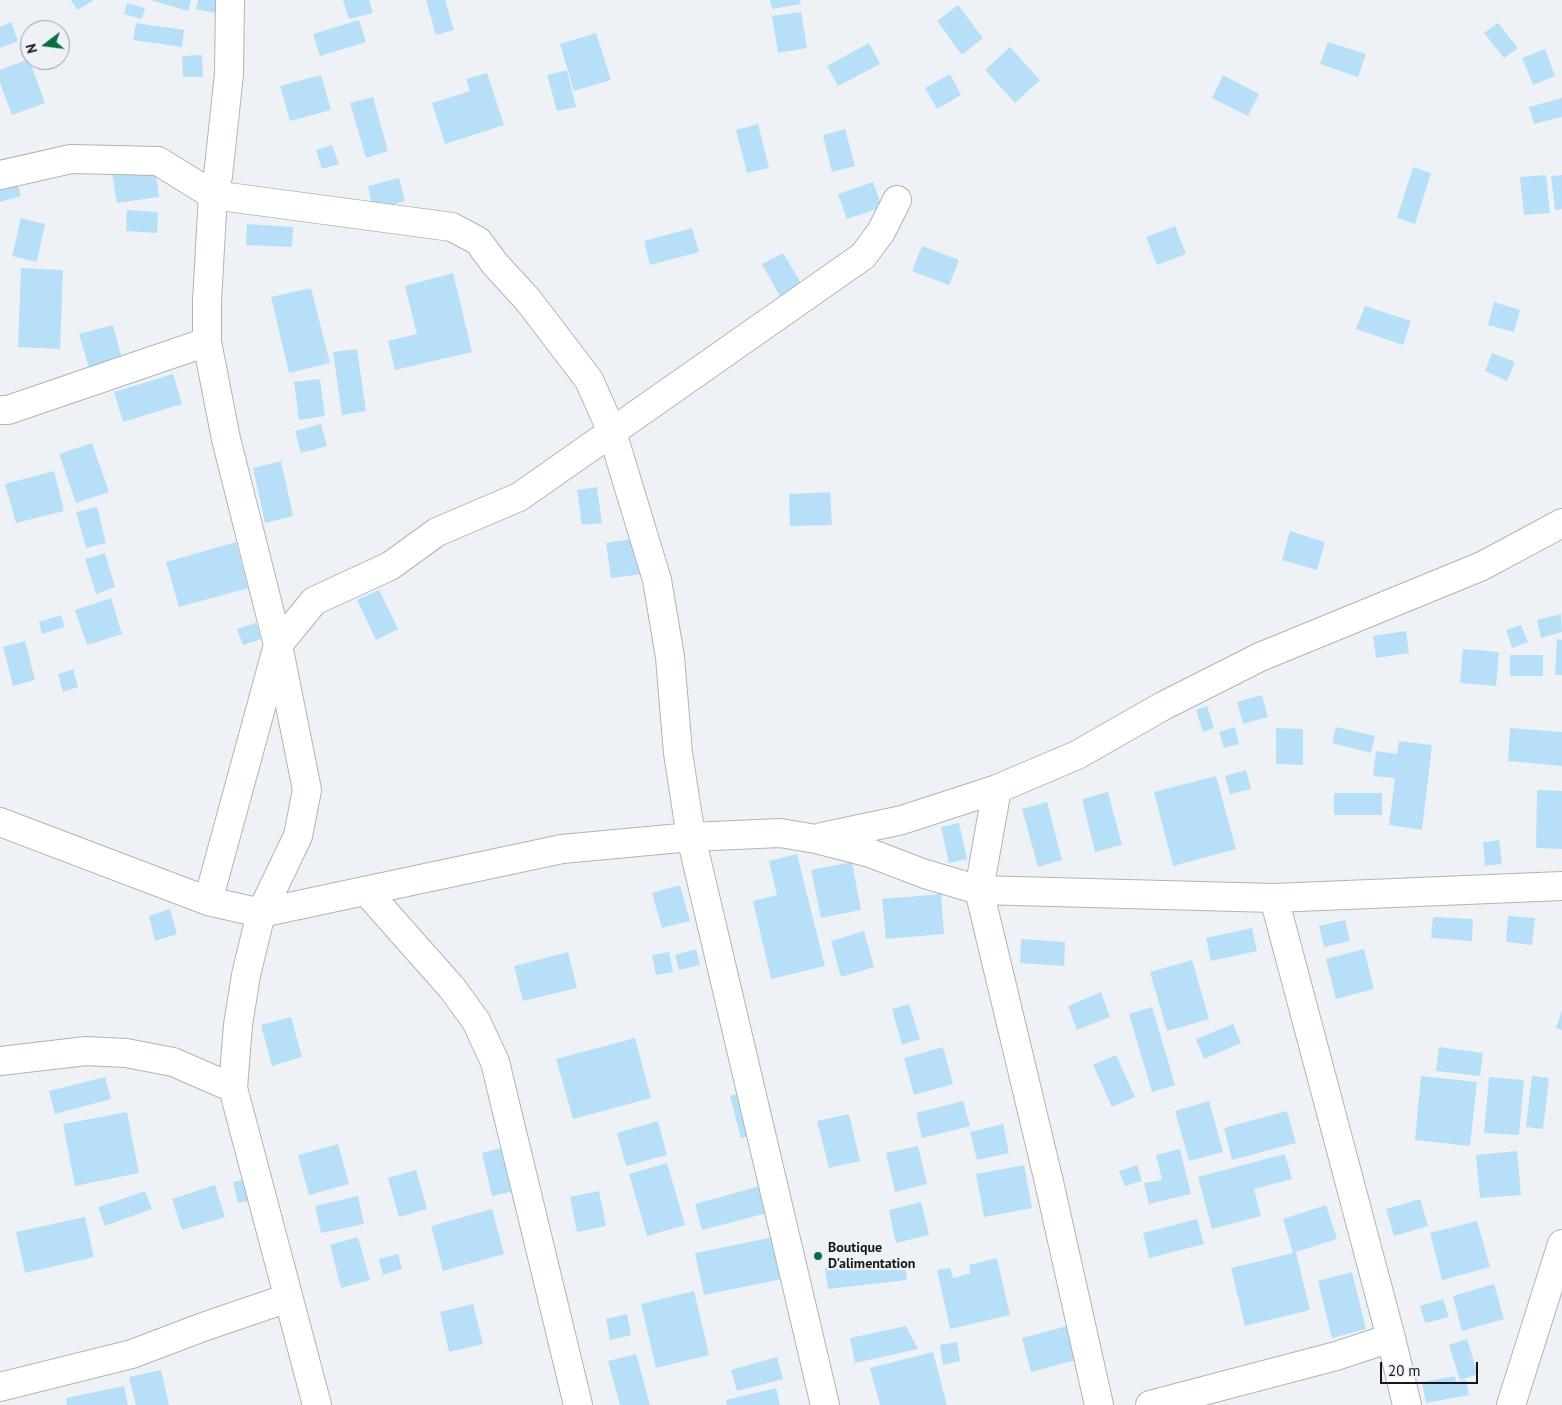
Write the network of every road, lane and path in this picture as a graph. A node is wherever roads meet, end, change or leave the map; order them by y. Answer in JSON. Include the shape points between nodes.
{"nodes":[{"id":1,"x":230,"y":0,"type":"edge"},
{"id":2,"x":0,"y":176,"type":"edge"},
{"id":3,"x":213,"y":195,"type":"junction"},
{"id":4,"x":896,"y":200,"type":"dead end"},
{"id":5,"x":207,"y":342,"type":"junction"},
{"id":6,"x":0,"y":410,"type":"edge"},
{"id":7,"x":612,"y":432,"type":"junction"},
{"id":8,"x":1562,"y":523,"type":"edge"},
{"id":9,"x":278,"y":645,"type":"junction"},
{"id":10,"x":997,"y":789,"type":"junction"},
{"id":11,"x":0,"y":822,"type":"edge"},
{"id":12,"x":691,"y":837,"type":"junction"},
{"id":13,"x":816,"y":838,"type":"junction"},
{"id":14,"x":1562,"y":886,"type":"edge"},
{"id":15,"x":979,"y":890,"type":"junction"},
{"id":16,"x":366,"y":891,"type":"junction"},
{"id":17,"x":1274,"y":898,"type":"junction"},
{"id":18,"x":208,"y":901,"type":"junction"},
{"id":19,"x":261,"y":913,"type":"junction"},
{"id":20,"x":0,"y":1061,"type":"edge"},
{"id":21,"x":233,"y":1088,"type":"junction"},
{"id":22,"x":1562,"y":1244,"type":"edge"},
{"id":23,"x":288,"y":1298,"type":"junction"},
{"id":24,"x":1391,"y":1338,"type":"junction"},
{"id":25,"x":0,"y":1387,"type":"edge"},
{"id":26,"x":317,"y":1405,"type":"edge"},
{"id":27,"x":578,"y":1405,"type":"edge"},
{"id":28,"x":825,"y":1405,"type":"edge"},
{"id":29,"x":1099,"y":1405,"type":"edge"},
{"id":30,"x":1150,"y":1405,"type":"edge"},
{"id":31,"x":1407,"y":1405,"type":"edge"},
{"id":32,"x":1511,"y":1405,"type":"edge"}],
"edges":[{"from":1,"to":3,"type":"street","via":[[229,74]]},
{"from":2,"to":3,"type":"street","via":[[71,159],[158,161]]},
{"from":3,"to":5,"type":"street"},
{"from":3,"to":7,"type":"street","via":[[452,226],[478,241],[589,380]]},
{"from":4,"to":7,"type":"street","via":[[881,232],[863,256]]},
{"from":5,"to":6,"type":"street"},
{"from":5,"to":9,"type":"street","via":[[226,438]]},
{"from":7,"to":9,"type":"street","via":[[519,497],[437,532],[390,566],[314,601]]},
{"from":7,"to":12,"type":"street","via":[[657,580],[670,658],[678,754]]},
{"from":8,"to":10,"type":"street","via":[[1482,566],[1260,657],[1163,706],[1077,755]]},
{"from":9,"to":18,"type":"street"},
{"from":9,"to":19,"type":"street","via":[[306,790],[298,836]]},
{"from":10,"to":13,"type":"street","via":[[902,820]]},
{"from":10,"to":15,"type":"street"},
{"from":11,"to":18,"type":"street"},
{"from":12,"to":13,"type":"street","via":[[780,833]]},
{"from":12,"to":16,"type":"street","via":[[562,849]]},
{"from":12,"to":28,"type":"street"},
{"from":13,"to":15,"type":"street"},
{"from":14,"to":17,"type":"street"},
{"from":15,"to":17,"type":"street"},
{"from":15,"to":29,"type":"street"},
{"from":16,"to":19,"type":"street"},
{"from":16,"to":27,"type":"street","via":[[452,988],[476,1021],[495,1062]]},
{"from":17,"to":24,"type":"street"},
{"from":18,"to":19,"type":"street"},
{"from":19,"to":21,"type":"street","via":[[238,1025]]},
{"from":20,"to":21,"type":"street","via":[[86,1051],[126,1053],[173,1062]]},
{"from":21,"to":23,"type":"street"},
{"from":22,"to":32,"type":"street"},
{"from":23,"to":25,"type":"street","via":[[132,1354]]},
{"from":23,"to":26,"type":"street"},
{"from":24,"to":30,"type":"street","via":[[1336,1356]]},
{"from":24,"to":31,"type":"street"}]}
